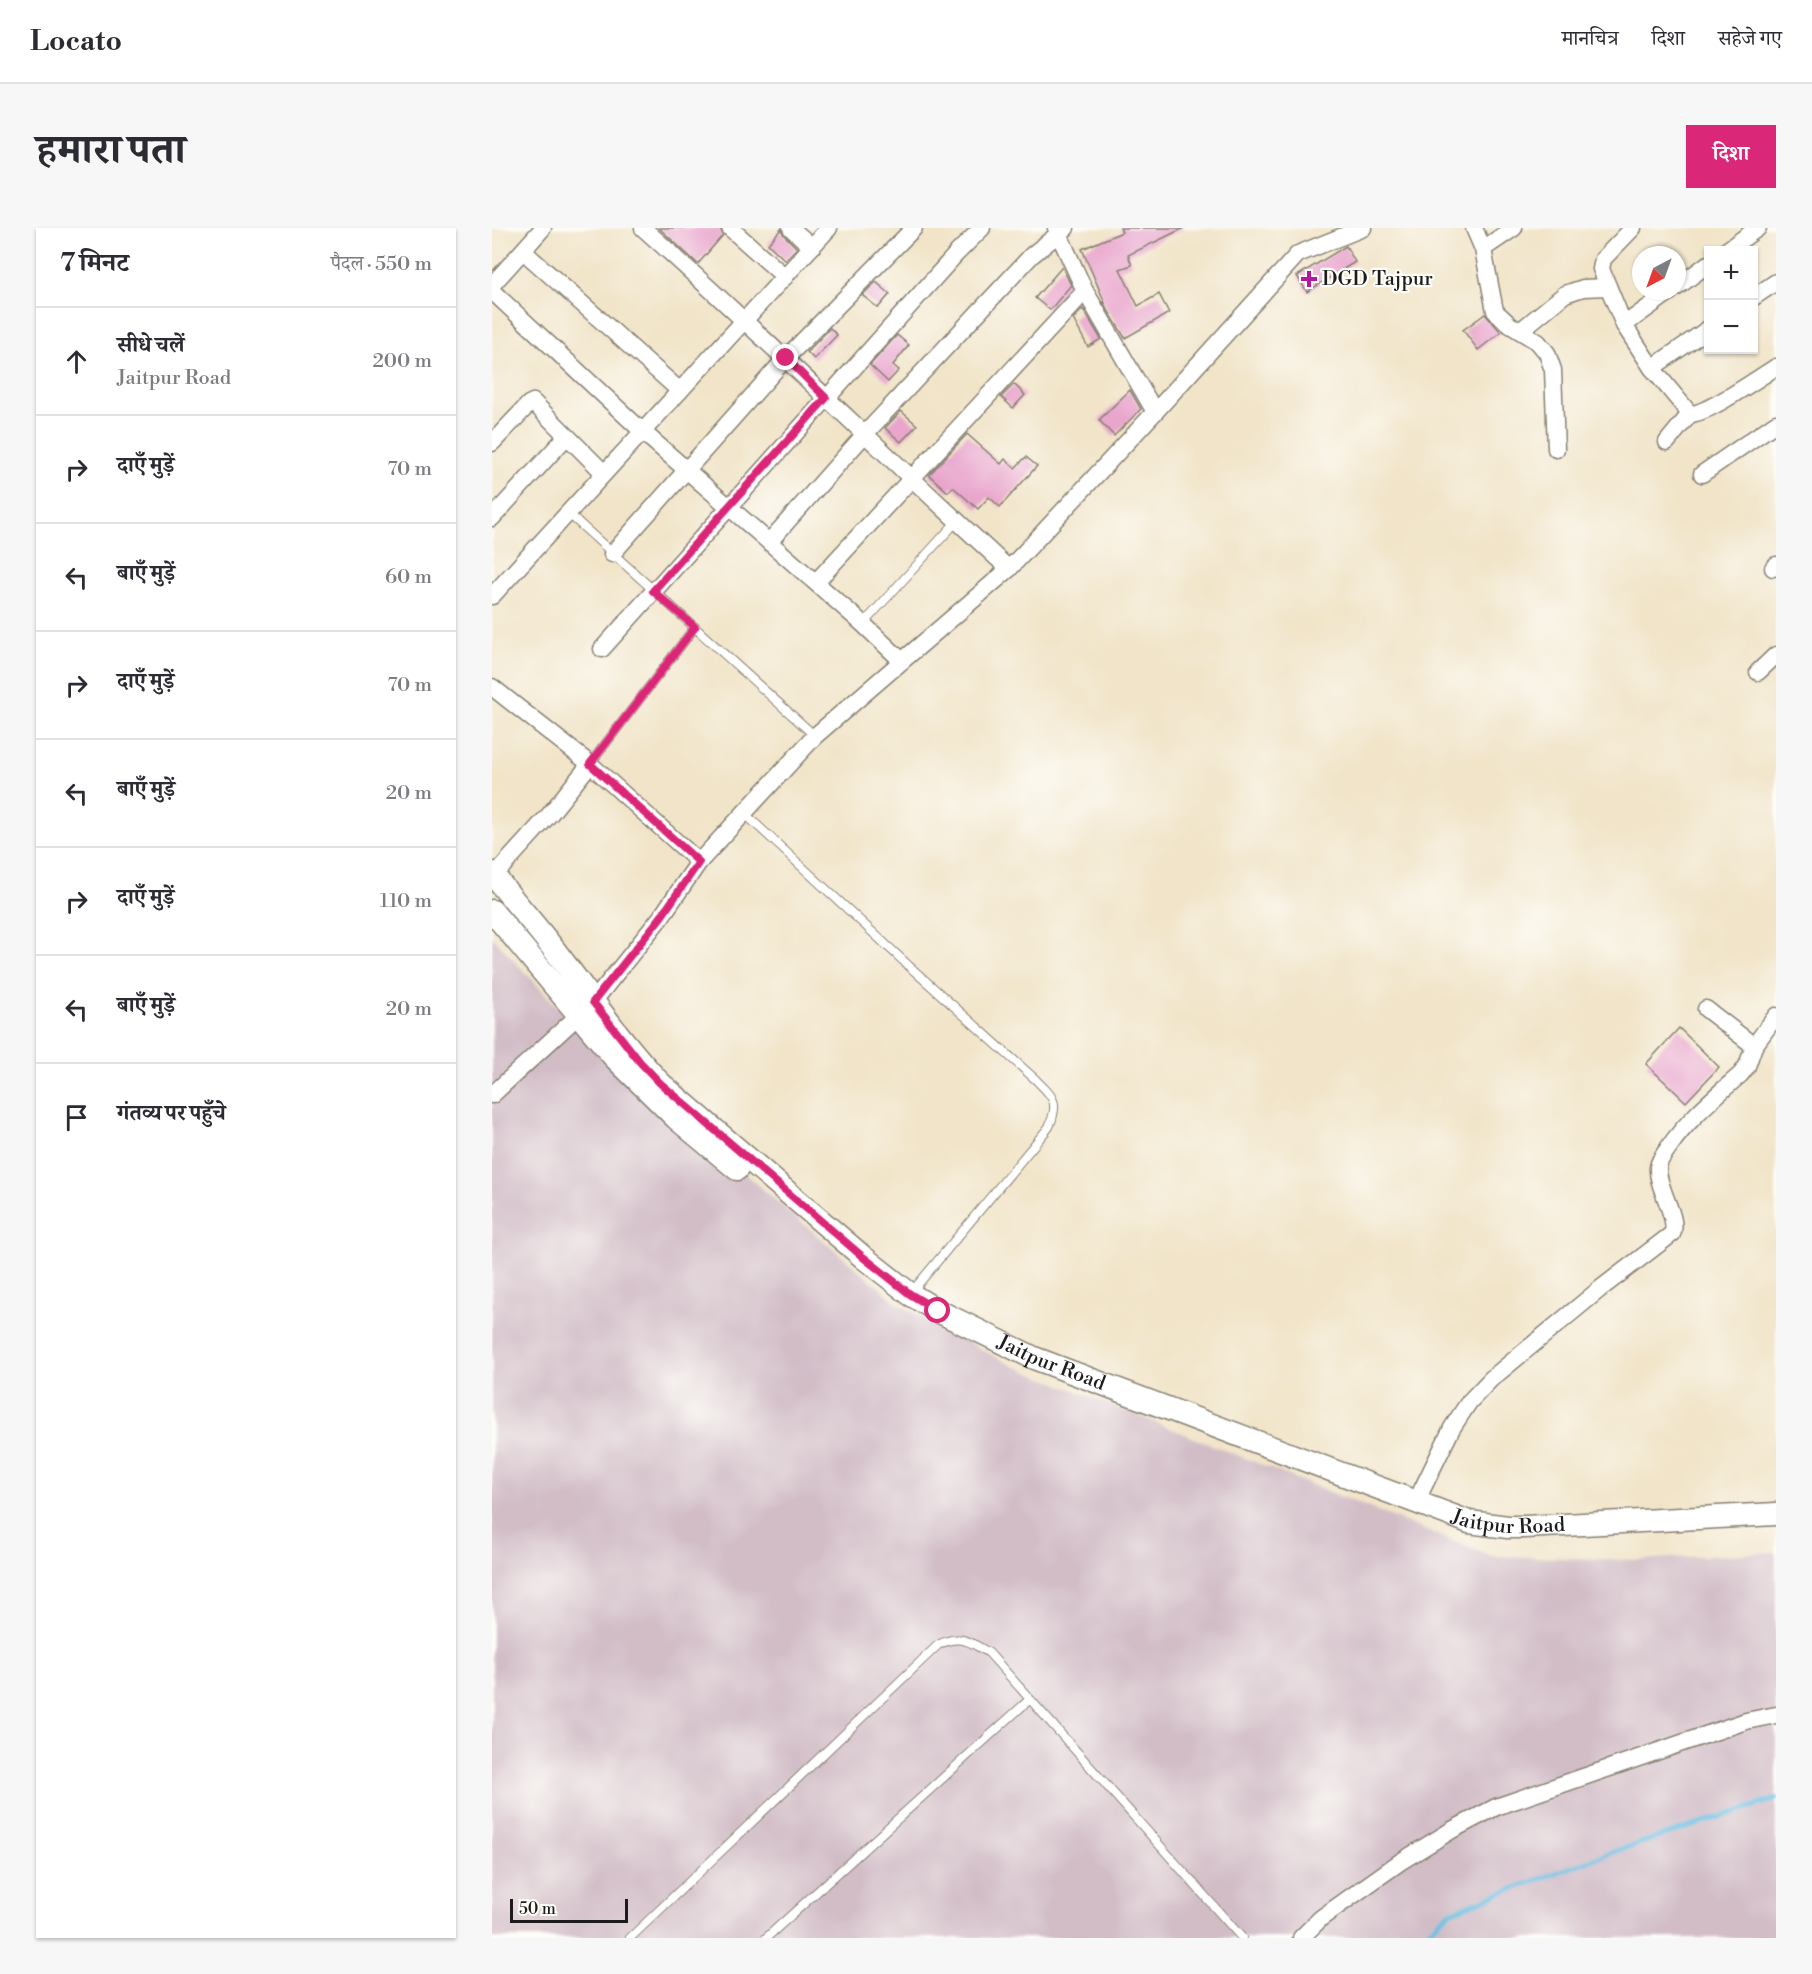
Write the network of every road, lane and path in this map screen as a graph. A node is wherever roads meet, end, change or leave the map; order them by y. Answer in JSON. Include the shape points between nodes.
{"nodes":[{"id":1,"x":543,"y":228,"type":"edge"},
{"id":2,"x":643,"y":228,"type":"edge"},
{"id":3,"x":730,"y":228,"type":"edge"},
{"id":4,"x":790,"y":228,"type":"edge"},
{"id":5,"x":829,"y":228,"type":"edge"},
{"id":6,"x":914,"y":228,"type":"edge"},
{"id":7,"x":982,"y":228,"type":"edge"},
{"id":8,"x":1363,"y":228,"type":"edge"},
{"id":9,"x":1474,"y":228,"type":"edge"},
{"id":10,"x":1514,"y":228,"type":"edge"},
{"id":11,"x":1633,"y":228,"type":"edge"},
{"id":12,"x":1758,"y":228,"type":"edge"},
{"id":13,"x":1060,"y":230,"type":"edge"},
{"id":14,"x":1733,"y":246,"type":"edge"},
{"id":15,"x":812,"y":247,"type":"junction"},
{"id":16,"x":1483,"y":249,"type":"junction"},
{"id":17,"x":523,"y":250,"type":"junction"},
{"id":18,"x":1704,"y":267,"type":"edge"},
{"id":19,"x":785,"y":277,"type":"junction"},
{"id":20,"x":1686,"y":280,"type":"edge"},
{"id":21,"x":1776,"y":282,"type":"edge"},
{"id":22,"x":492,"y":285,"type":"edge"},
{"id":23,"x":1608,"y":287,"type":"junction"},
{"id":24,"x":492,"y":291,"type":"edge"},
{"id":25,"x":1085,"y":291,"type":"junction"},
{"id":26,"x":1758,"y":294,"type":"edge"},
{"id":27,"x":1659,"y":300,"type":"edge"},
{"id":28,"x":745,"y":322,"type":"junction"},
{"id":29,"x":1624,"y":325,"type":"junction"},
{"id":30,"x":1520,"y":331,"type":"junction"},
{"id":31,"x":1704,"y":332,"type":"edge"},
{"id":32,"x":786,"y":358,"type":"junction"},
{"id":33,"x":1776,"y":367,"type":"edge"},
{"id":34,"x":1652,"y":368,"type":"junction"},
{"id":35,"x":680,"y":391,"type":"junction"},
{"id":36,"x":826,"y":398,"type":"junction"},
{"id":37,"x":1155,"y":412,"type":"junction"},
{"id":38,"x":1690,"y":414,"type":"junction"},
{"id":39,"x":1776,"y":423,"type":"edge"},
{"id":40,"x":642,"y":432,"type":"junction"},
{"id":41,"x":864,"y":435,"type":"junction"},
{"id":42,"x":566,"y":436,"type":"junction"},
{"id":43,"x":1666,"y":442,"type":"dead end"},
{"id":44,"x":492,"y":443,"type":"edge"},
{"id":45,"x":1557,"y":449,"type":"dead end"},
{"id":46,"x":687,"y":470,"type":"junction"},
{"id":47,"x":604,"y":473,"type":"junction"},
{"id":48,"x":1702,"y":474,"type":"dead end"},
{"id":49,"x":913,"y":479,"type":"junction"},
{"id":50,"x":728,"y":506,"type":"junction"},
{"id":51,"x":568,"y":513,"type":"junction"},
{"id":52,"x":492,"y":518,"type":"edge"},
{"id":53,"x":957,"y":521,"type":"junction"},
{"id":54,"x":769,"y":542,"type":"junction"},
{"id":55,"x":612,"y":554,"type":"junction"},
{"id":56,"x":1009,"y":569,"type":"junction"},
{"id":57,"x":816,"y":582,"type":"junction"},
{"id":58,"x":653,"y":591,"type":"junction"},
{"id":59,"x":493,"y":594,"type":"edge"},
{"id":60,"x":863,"y":624,"type":"junction"},
{"id":61,"x":695,"y":627,"type":"junction"},
{"id":62,"x":602,"y":649,"type":"dead end"},
{"id":63,"x":1776,"y":655,"type":"edge"},
{"id":64,"x":902,"y":661,"type":"junction"},
{"id":65,"x":1758,"y":672,"type":"dead end"},
{"id":66,"x":492,"y":687,"type":"edge"},
{"id":67,"x":815,"y":736,"type":"junction"},
{"id":68,"x":590,"y":764,"type":"junction"},
{"id":69,"x":744,"y":813,"type":"junction"},
{"id":70,"x":699,"y":862,"type":"junction"},
{"id":71,"x":493,"y":875,"type":"edge"},
{"id":72,"x":492,"y":911,"type":"edge"},
{"id":73,"x":586,"y":1009,"type":"junction"},
{"id":74,"x":1706,"y":1009,"type":"dead end"},
{"id":75,"x":1776,"y":1016,"type":"edge"},
{"id":76,"x":1754,"y":1046,"type":"junction"},
{"id":77,"x":492,"y":1095,"type":"edge"},
{"id":78,"x":910,"y":1294,"type":"junction"},
{"id":79,"x":1416,"y":1502,"type":"junction"},
{"id":80,"x":1776,"y":1514,"type":"edge"},
{"id":81,"x":1776,"y":1526,"type":"edge"},
{"id":82,"x":1029,"y":1700,"type":"junction"},
{"id":83,"x":1776,"y":1715,"type":"edge"},
{"id":84,"x":630,"y":1938,"type":"edge"},
{"id":85,"x":766,"y":1938,"type":"edge"},
{"id":86,"x":1242,"y":1938,"type":"edge"},
{"id":87,"x":1301,"y":1938,"type":"edge"}],
"edges":[{"from":1,"to":17,"type":"street"},
{"from":2,"to":28,"type":"street"},
{"from":3,"to":19,"type":"street"},
{"from":4,"to":15,"type":"street"},
{"from":5,"to":15,"type":"street"},
{"from":6,"to":32,"type":"street"},
{"from":7,"to":36,"type":"street"},
{"from":8,"to":37,"type":"street","via":[[1298,254]]},
{"from":9,"to":16,"type":"street"},
{"from":10,"to":16,"type":"street"},
{"from":11,"to":23,"type":"street","via":[[1602,259]]},
{"from":12,"to":14,"type":"street"},
{"from":13,"to":25,"type":"street"},
{"from":13,"to":41,"type":"street"},
{"from":15,"to":19,"type":"street"},
{"from":16,"to":30,"type":"street","via":[[1495,311]]},
{"from":17,"to":22,"type":"street"},
{"from":17,"to":35,"type":"street"},
{"from":18,"to":20,"type":"street"},
{"from":19,"to":28,"type":"street"},
{"from":21,"to":26,"type":"street"},
{"from":23,"to":29,"type":"street"},
{"from":23,"to":30,"type":"street","via":[[1583,288],[1565,294]]},
{"from":24,"to":40,"type":"street"},
{"from":25,"to":37,"type":"street"},
{"from":25,"to":49,"type":"street"},
{"from":27,"to":29,"type":"street"},
{"from":28,"to":32,"type":"street"},
{"from":28,"to":35,"type":"street"},
{"from":29,"to":34,"type":"street"},
{"from":30,"to":45,"type":"street","via":[[1538,342],[1553,370]]},
{"from":31,"to":34,"type":"street"},
{"from":32,"to":36,"type":"street"},
{"from":32,"to":46,"type":"street"},
{"from":33,"to":38,"type":"street","via":[[1700,412]]},
{"from":34,"to":38,"type":"street"},
{"from":35,"to":40,"type":"street"},
{"from":36,"to":41,"type":"street"},
{"from":36,"to":50,"type":"street"},
{"from":37,"to":56,"type":"street"},
{"from":38,"to":43,"type":"street"},
{"from":39,"to":48,"type":"street"},
{"from":40,"to":46,"type":"street"},
{"from":40,"to":47,"type":"street"},
{"from":41,"to":49,"type":"street"},
{"from":41,"to":54,"type":"street"},
{"from":42,"to":44,"type":"street","via":[[533,402]]},
{"from":42,"to":47,"type":"street"},
{"from":42,"to":52,"type":"street"},
{"from":46,"to":50,"type":"street"},
{"from":46,"to":55,"type":"street"},
{"from":47,"to":51,"type":"street"},
{"from":49,"to":53,"type":"street"},
{"from":49,"to":57,"type":"street"},
{"from":50,"to":54,"type":"street"},
{"from":50,"to":58,"type":"street"},
{"from":51,"to":55,"type":"lane"},
{"from":51,"to":59,"type":"street"},
{"from":53,"to":56,"type":"street"},
{"from":53,"to":60,"type":"lane"},
{"from":54,"to":57,"type":"street"},
{"from":55,"to":58,"type":"lane"},
{"from":56,"to":64,"type":"street"},
{"from":57,"to":60,"type":"street"},
{"from":58,"to":61,"type":"lane"},
{"from":58,"to":62,"type":"street"},
{"from":60,"to":64,"type":"street"},
{"from":61,"to":67,"type":"lane"},
{"from":61,"to":68,"type":"lane"},
{"from":63,"to":65,"type":"street"},
{"from":64,"to":67,"type":"street"},
{"from":66,"to":68,"type":"street"},
{"from":67,"to":69,"type":"street"},
{"from":68,"to":70,"type":"street"},
{"from":68,"to":71,"type":"street"},
{"from":69,"to":70,"type":"street"},
{"from":69,"to":78,"type":"lane","via":[[1035,1079],[1055,1103],[1049,1126]]},
{"from":70,"to":73,"type":"street","via":[[661,917]]},
{"from":71,"to":73,"type":"street","name":"Jaitpur Road","via":[[562,960]]},
{"from":72,"to":73,"type":"street","name":"Jaitpur Road"},
{"from":73,"to":77,"type":"street"},
{"from":73,"to":78,"type":"street","name":"Jaitpur Road","via":[[660,1083]]},
{"from":73,"to":81,"type":"street","name":"Jaitpur Road","via":[[614,1057],[676,1118],[896,1299],[1015,1361],[1479,1535]]},
{"from":74,"to":76,"type":"street"},
{"from":75,"to":76,"type":"street"},
{"from":76,"to":79,"type":"street","via":[[1741,1074],[1693,1116],[1658,1167],[1675,1225],[1672,1234],[1491,1379],[1469,1402]]},
{"from":78,"to":79,"type":"street","name":"Jaitpur Road","via":[[1034,1358]]},
{"from":79,"to":80,"type":"street","name":"Jaitpur Road","via":[[1468,1522],[1508,1527]]},
{"from":82,"to":84,"type":"lane","via":[[989,1653],[958,1638],[938,1645]]},
{"from":82,"to":85,"type":"lane"},
{"from":82,"to":86,"type":"lane"},
{"from":83,"to":87,"type":"street","via":[[1746,1721],[1496,1808],[1400,1862],[1320,1918]]}]}
